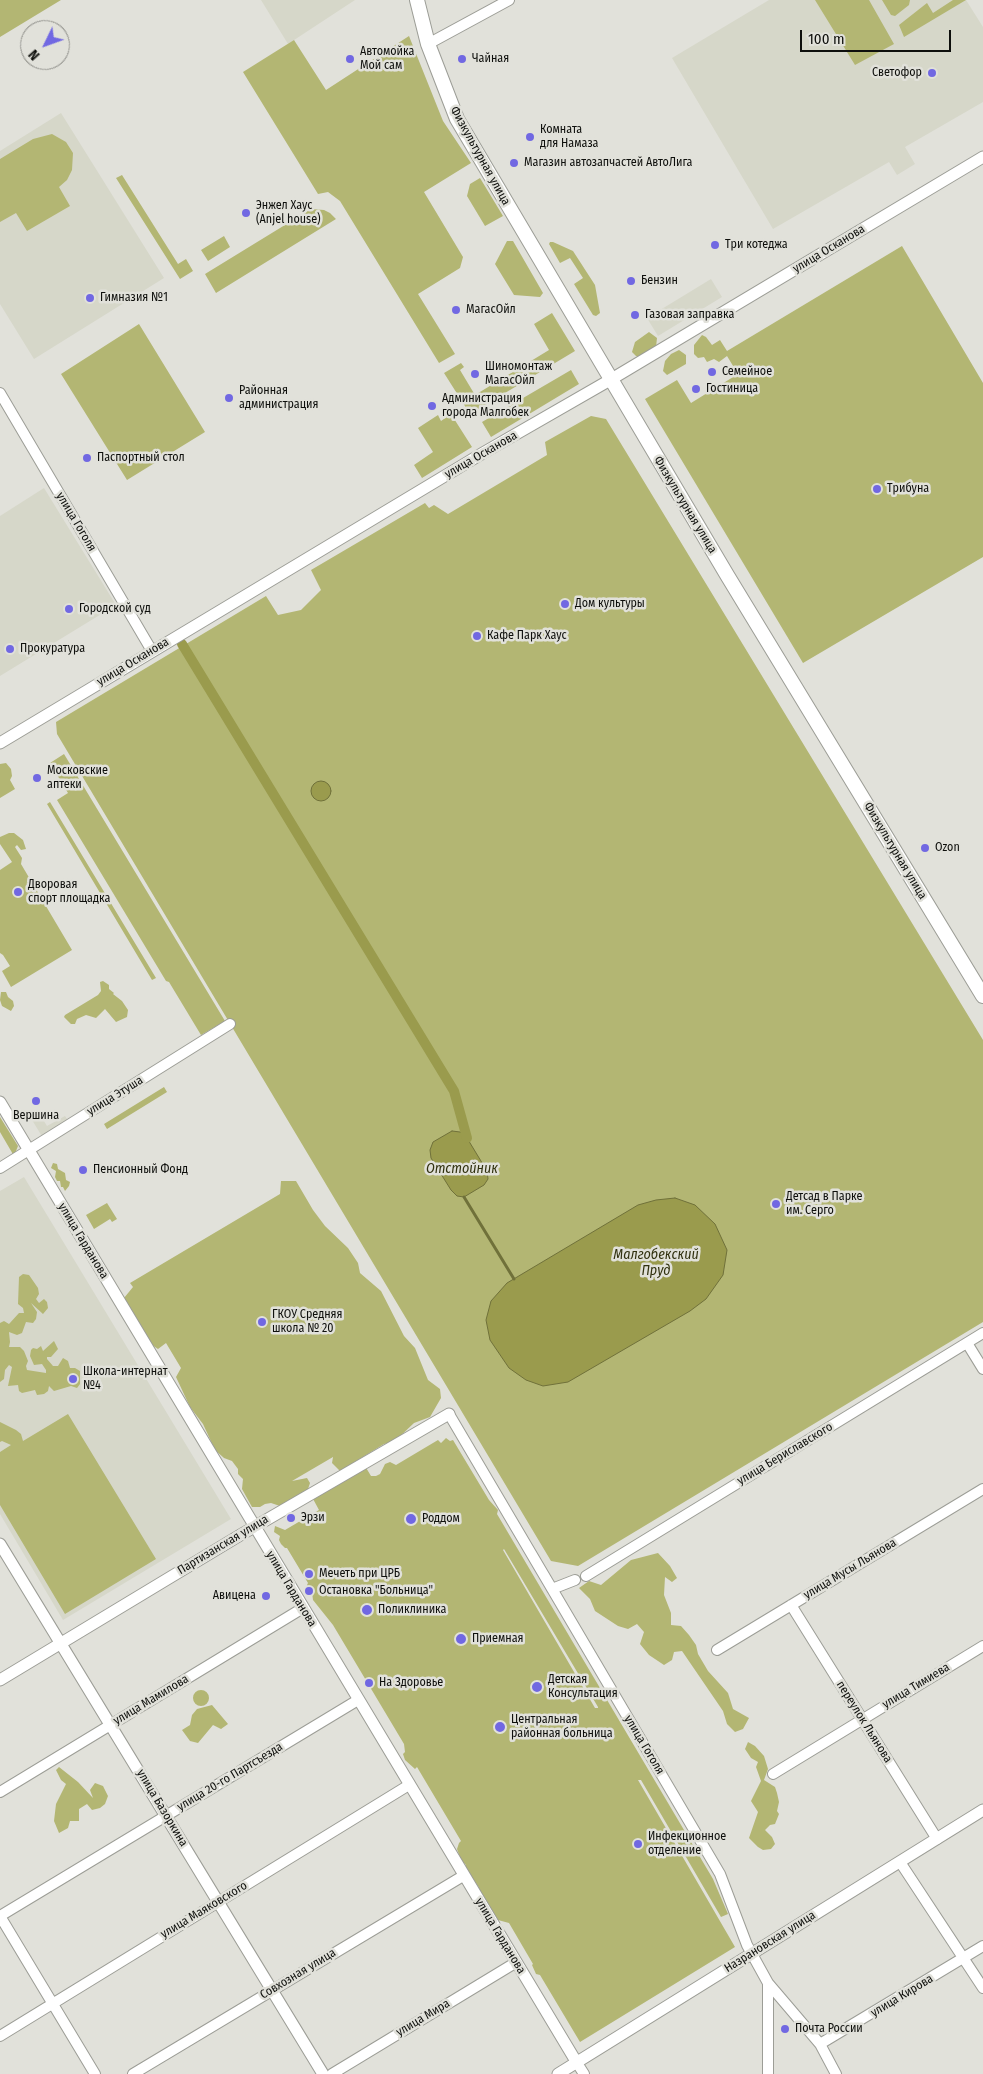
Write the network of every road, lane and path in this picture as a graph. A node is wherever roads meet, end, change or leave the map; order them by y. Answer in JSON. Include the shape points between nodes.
{"nodes":[{"id":1,"x":417,"y":0,"type":"edge"},
{"id":2,"x":509,"y":0,"type":"edge"},
{"id":3,"x":428,"y":44,"type":"junction"},
{"id":4,"x":983,"y":157,"type":"edge"},
{"id":5,"x":610,"y":380,"type":"junction"},
{"id":6,"x":0,"y":393,"type":"edge"},
{"id":7,"x":152,"y":651,"type":"junction"},
{"id":8,"x":2,"y":741,"type":"edge"},
{"id":9,"x":981,"y":987,"type":"edge"},
{"id":10,"x":230,"y":1024,"type":"dead end"},
{"id":11,"x":0,"y":1102,"type":"edge"},
{"id":12,"x":29,"y":1150,"type":"junction"},
{"id":13,"x":0,"y":1168,"type":"edge"},
{"id":14,"x":983,"y":1333,"type":"edge"},
{"id":15,"x":967,"y":1343,"type":"junction"},
{"id":16,"x":983,"y":1369,"type":"edge"},
{"id":17,"x":449,"y":1414,"type":"joint"},
{"id":18,"x":983,"y":1489,"type":"edge"},
{"id":19,"x":254,"y":1526,"type":"junction"},
{"id":20,"x":0,"y":1544,"type":"edge"},
{"id":21,"x":586,"y":1576,"type":"dead end"},
{"id":22,"x":575,"y":1580,"type":"dead end"},
{"id":23,"x":552,"y":1589,"type":"junction"},
{"id":24,"x":791,"y":1605,"type":"junction"},
{"id":25,"x":303,"y":1608,"type":"junction"},
{"id":26,"x":62,"y":1643,"type":"junction"},
{"id":27,"x":983,"y":1646,"type":"edge"},
{"id":28,"x":717,"y":1650,"type":"dead end"},
{"id":29,"x":0,"y":1680,"type":"edge"},
{"id":30,"x":358,"y":1700,"type":"junction"},
{"id":31,"x":861,"y":1718,"type":"junction"},
{"id":32,"x":111,"y":1724,"type":"junction"},
{"id":33,"x":772,"y":1774,"type":"dead end"},
{"id":34,"x":409,"y":1785,"type":"junction"},
{"id":35,"x":0,"y":1792,"type":"edge"},
{"id":36,"x":983,"y":1810,"type":"edge"},
{"id":37,"x":167,"y":1816,"type":"junction"},
{"id":38,"x":937,"y":1839,"type":"junction"},
{"id":39,"x":900,"y":1862,"type":"junction"},
{"id":40,"x":463,"y":1876,"type":"junction"},
{"id":41,"x":218,"y":1901,"type":"junction"},
{"id":42,"x":0,"y":1916,"type":"edge"},
{"id":43,"x":983,"y":1946,"type":"edge"},
{"id":44,"x":752,"y":1954,"type":"junction"},
{"id":45,"x":964,"y":1959,"type":"junction"},
{"id":46,"x":515,"y":1963,"type":"junction"},
{"id":47,"x":768,"y":1983,"type":"junction"},
{"id":48,"x":983,"y":1988,"type":"edge"},
{"id":49,"x":272,"y":1990,"type":"junction"},
{"id":50,"x":52,"y":2003,"type":"junction"},
{"id":51,"x":0,"y":2036,"type":"edge"},
{"id":52,"x":820,"y":2044,"type":"junction"},
{"id":53,"x":577,"y":2063,"type":"junction"},
{"id":54,"x":95,"y":2074,"type":"edge"},
{"id":55,"x":132,"y":2074,"type":"edge"},
{"id":56,"x":323,"y":2074,"type":"edge"},
{"id":57,"x":332,"y":2074,"type":"edge"},
{"id":58,"x":558,"y":2074,"type":"edge"},
{"id":59,"x":584,"y":2074,"type":"edge"},
{"id":60,"x":768,"y":2074,"type":"edge"},
{"id":61,"x":836,"y":2074,"type":"edge"}],
"edges":[{"from":1,"to":3,"type":"main road","name":"Физкультурная улица"},
{"from":2,"to":3,"type":"street"},
{"from":3,"to":5,"type":"main road","name":"Физкультурная улица","via":[[457,120]]},
{"from":4,"to":5,"type":"street","name":"улица Осканова"},
{"from":5,"to":7,"type":"street","name":"улица Осканова"},
{"from":5,"to":9,"type":"main road","name":"Физкультурная улица","via":[[786,674]]},
{"from":6,"to":7,"type":"street","name":"улица Гоголя"},
{"from":7,"to":8,"type":"street","name":"улица Осканова"},
{"from":10,"to":12,"type":"street","name":"улица Этуша"},
{"from":11,"to":12,"type":"street","name":"улица Гарданова"},
{"from":12,"to":13,"type":"street","name":"улица Этуша"},
{"from":12,"to":19,"type":"street","name":"улица Гарданова"},
{"from":14,"to":15,"type":"street","name":"улица Бериславского"},
{"from":15,"to":16,"type":"street"},
{"from":15,"to":21,"type":"street","name":"улица Бериславского"},
{"from":17,"to":19,"type":"street","name":"Партизанская улица"},
{"from":17,"to":23,"type":"street","name":"улица Гоголя"},
{"from":18,"to":24,"type":"street","name":"улица Мусы Льянова"},
{"from":19,"to":25,"type":"street","name":"улица Гарданова"},
{"from":19,"to":26,"type":"street","name":"Партизанская улица"},
{"from":20,"to":26,"type":"street","name":"улица Базоркина"},
{"from":22,"to":23,"type":"street"},
{"from":23,"to":44,"type":"street","name":"улица Гоголя","via":[[720,1874]]},
{"from":24,"to":28,"type":"street","name":"улица Мусы Льянова"},
{"from":24,"to":31,"type":"street","name":"переулок Льянова"},
{"from":25,"to":30,"type":"street","name":"улица Гарданова"},
{"from":25,"to":32,"type":"street","name":"улица Мамилова"},
{"from":26,"to":29,"type":"street","name":"Партизанская улица"},
{"from":26,"to":32,"type":"street","name":"улица Базоркина"},
{"from":27,"to":31,"type":"street","name":"улица Тимиева"},
{"from":30,"to":34,"type":"street","name":"улица Гарданова"},
{"from":30,"to":37,"type":"street","name":"улица 20-го Партсъезда"},
{"from":31,"to":33,"type":"street","name":"улица Тимиева"},
{"from":31,"to":38,"type":"street","name":"переулок Льянова"},
{"from":32,"to":35,"type":"street","name":"улица Мамилова"},
{"from":32,"to":37,"type":"street","name":"улица Базоркина"},
{"from":34,"to":40,"type":"street","name":"улица Гарданова"},
{"from":34,"to":41,"type":"street","name":"улица Маяковского"},
{"from":36,"to":38,"type":"street","name":"Назрановская улица"},
{"from":37,"to":41,"type":"street","name":"улица Базоркина"},
{"from":37,"to":42,"type":"street","name":"улица 20-го Партсъезда"},
{"from":38,"to":39,"type":"street","name":"Назрановская улица"},
{"from":39,"to":44,"type":"street","name":"Назрановская улица"},
{"from":39,"to":45,"type":"street"},
{"from":40,"to":46,"type":"street","name":"улица Гарданова"},
{"from":40,"to":49,"type":"street","name":"Совхозная улица"},
{"from":41,"to":49,"type":"street","name":"улица Базоркина"},
{"from":41,"to":50,"type":"street","name":"улица Маяковского"},
{"from":42,"to":50,"type":"street"},
{"from":43,"to":45,"type":"street","name":"улица Кирова"},
{"from":44,"to":47,"type":"street","name":"улица Гоголя"},
{"from":44,"to":53,"type":"street","name":"Назрановская улица"},
{"from":45,"to":48,"type":"street"},
{"from":45,"to":52,"type":"street","name":"улица Кирова"},
{"from":46,"to":53,"type":"street","name":"улица Гарданова"},
{"from":46,"to":57,"type":"street","name":"улица Мира"},
{"from":47,"to":52,"type":"street","name":"улица Гоголя"},
{"from":47,"to":60,"type":"street"},
{"from":49,"to":55,"type":"street","name":"Совхозная улица"},
{"from":49,"to":56,"type":"street","name":"улица Базоркина"},
{"from":50,"to":51,"type":"street","name":"улица Маяковского"},
{"from":50,"to":54,"type":"street"},
{"from":52,"to":61,"type":"street","name":"улица Гоголя"},
{"from":53,"to":58,"type":"street","name":"Назрановская улица"},
{"from":53,"to":59,"type":"street","name":"улица Гарданова"}]}
